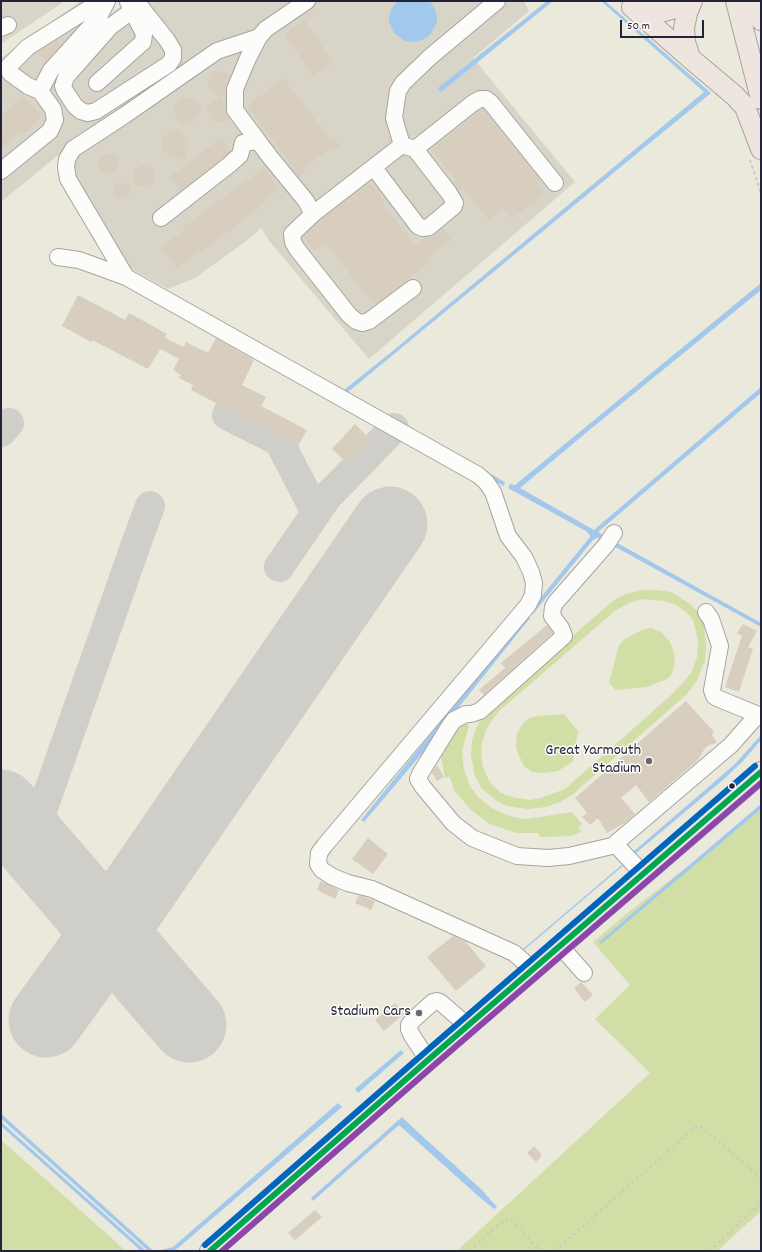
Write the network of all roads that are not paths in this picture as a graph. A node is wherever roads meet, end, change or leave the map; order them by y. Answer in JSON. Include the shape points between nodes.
{"nodes":[{"id":1,"x":100,"y":1,"type":"edge"},
{"id":2,"x":107,"y":1,"type":"edge"},
{"id":3,"x":307,"y":1,"type":"edge"},
{"id":4,"x":497,"y":1,"type":"edge"},
{"id":5,"x":691,"y":1,"type":"edge"},
{"id":6,"x":736,"y":1,"type":"edge"},
{"id":7,"x":756,"y":1,"type":"edge"},
{"id":8,"x":132,"y":4,"type":"edge"},
{"id":9,"x":629,"y":4,"type":"edge"},
{"id":10,"x":761,"y":20,"type":"edge"},
{"id":11,"x":259,"y":37,"type":"junction"},
{"id":12,"x":690,"y":58,"type":"junction"},
{"id":13,"x":5,"y":70,"type":"edge"},
{"id":14,"x":97,"y":83,"type":"dead end"},
{"id":15,"x":40,"y":91,"type":"junction"},
{"id":16,"x":761,"y":99,"type":"edge"},
{"id":17,"x":258,"y":140,"type":"junction"},
{"id":18,"x":408,"y":147,"type":"junction"},
{"id":19,"x":761,"y":149,"type":"edge"},
{"id":20,"x":374,"y":168,"type":"junction"},
{"id":21,"x":1,"y":171,"type":"edge"},
{"id":22,"x":555,"y":183,"type":"dead end"},
{"id":23,"x":313,"y":214,"type":"junction"},
{"id":24,"x":161,"y":218,"type":"dead end"},
{"id":25,"x":58,"y":257,"type":"dead end"},
{"id":26,"x":126,"y":277,"type":"junction"},
{"id":27,"x":413,"y":288,"type":"dead end"},
{"id":28,"x":614,"y":533,"type":"dead end"},
{"id":29,"x":706,"y":612,"type":"dead end"},
{"id":30,"x":761,"y":716,"type":"edge"},
{"id":31,"x":761,"y":772,"type":"edge"},
{"id":32,"x":616,"y":845,"type":"junction"},
{"id":33,"x":644,"y":875,"type":"junction"},
{"id":34,"x":561,"y":947,"type":"junction"},
{"id":35,"x":532,"y":970,"type":"junction"},
{"id":36,"x":584,"y":972,"type":"dead end"},
{"id":37,"x":468,"y":1026,"type":"junction"},
{"id":38,"x":428,"y":1060,"type":"junction"},
{"id":39,"x":210,"y":1251,"type":"edge"}],
"edges":[{"from":1,"to":13,"type":"lane","via":[[28,47]]},
{"from":2,"to":15,"type":"lane","via":[[99,17],[51,70]]},
{"from":3,"to":11,"type":"lane","via":[[266,29]]},
{"from":4,"to":18,"type":"lane","via":[[430,57],[398,91],[394,118]]},
{"from":5,"to":9,"type":"main road","via":[[661,12],[646,11]]},
{"from":5,"to":12,"type":"main road","via":[[684,28]]},
{"from":6,"to":16,"type":"main road"},
{"from":7,"to":10,"type":"main road"},
{"from":8,"to":8,"type":"lane","via":[[167,40],[174,50],[173,58],[168,64],[96,111],[88,114],[81,111],[65,91],[63,86],[66,77]]},
{"from":8,"to":14,"type":"lane","via":[[144,34],[143,42]]},
{"from":9,"to":12,"type":"main road"},
{"from":11,"to":17,"type":"lane","via":[[235,89],[235,110]]},
{"from":11,"to":26,"type":"lane","via":[[217,51],[73,149],[67,159],[68,179]]},
{"from":12,"to":19,"type":"main road","via":[[745,107]]},
{"from":13,"to":15,"type":"lane"},
{"from":15,"to":21,"type":"lane","via":[[53,109],[55,120],[50,131]]},
{"from":17,"to":23,"type":"lane"},
{"from":17,"to":24,"type":"lane","via":[[243,143],[240,155]]},
{"from":18,"to":20,"type":"lane"},
{"from":18,"to":20,"type":"lane","via":[[455,203],[429,227],[418,226]]},
{"from":18,"to":22,"type":"lane","via":[[473,103],[486,99]]},
{"from":20,"to":23,"type":"lane"},
{"from":23,"to":27,"type":"lane","via":[[292,234],[293,242],[356,321],[369,321]]},
{"from":25,"to":26,"type":"lane","via":[[80,260]]},
{"from":26,"to":35,"type":"lane","via":[[478,475],[493,492],[508,536],[524,557],[531,572],[534,583],[533,595],[528,605],[319,852],[318,864],[333,877],[372,889],[514,953]]},
{"from":28,"to":32,"type":"lane","via":[[553,607],[552,616],[562,628],[564,636],[480,711],[454,720],[418,778],[422,787],[453,823],[472,838],[516,856],[568,856]]},
{"from":29,"to":30,"type":"lane","via":[[720,646],[712,690],[714,696]]},
{"from":30,"to":32,"type":"lane","via":[[754,719],[731,745],[620,838]]},
{"from":31,"to":33,"type":"main road"},
{"from":32,"to":33,"type":"lane"},
{"from":33,"to":34,"type":"main road"},
{"from":34,"to":35,"type":"main road"},
{"from":34,"to":36,"type":"lane"},
{"from":35,"to":37,"type":"main road"},
{"from":37,"to":38,"type":"main road"},
{"from":37,"to":38,"type":"lane","via":[[440,1002],[433,1002],[409,1025],[411,1034]]},
{"from":38,"to":39,"type":"main road"}]}
